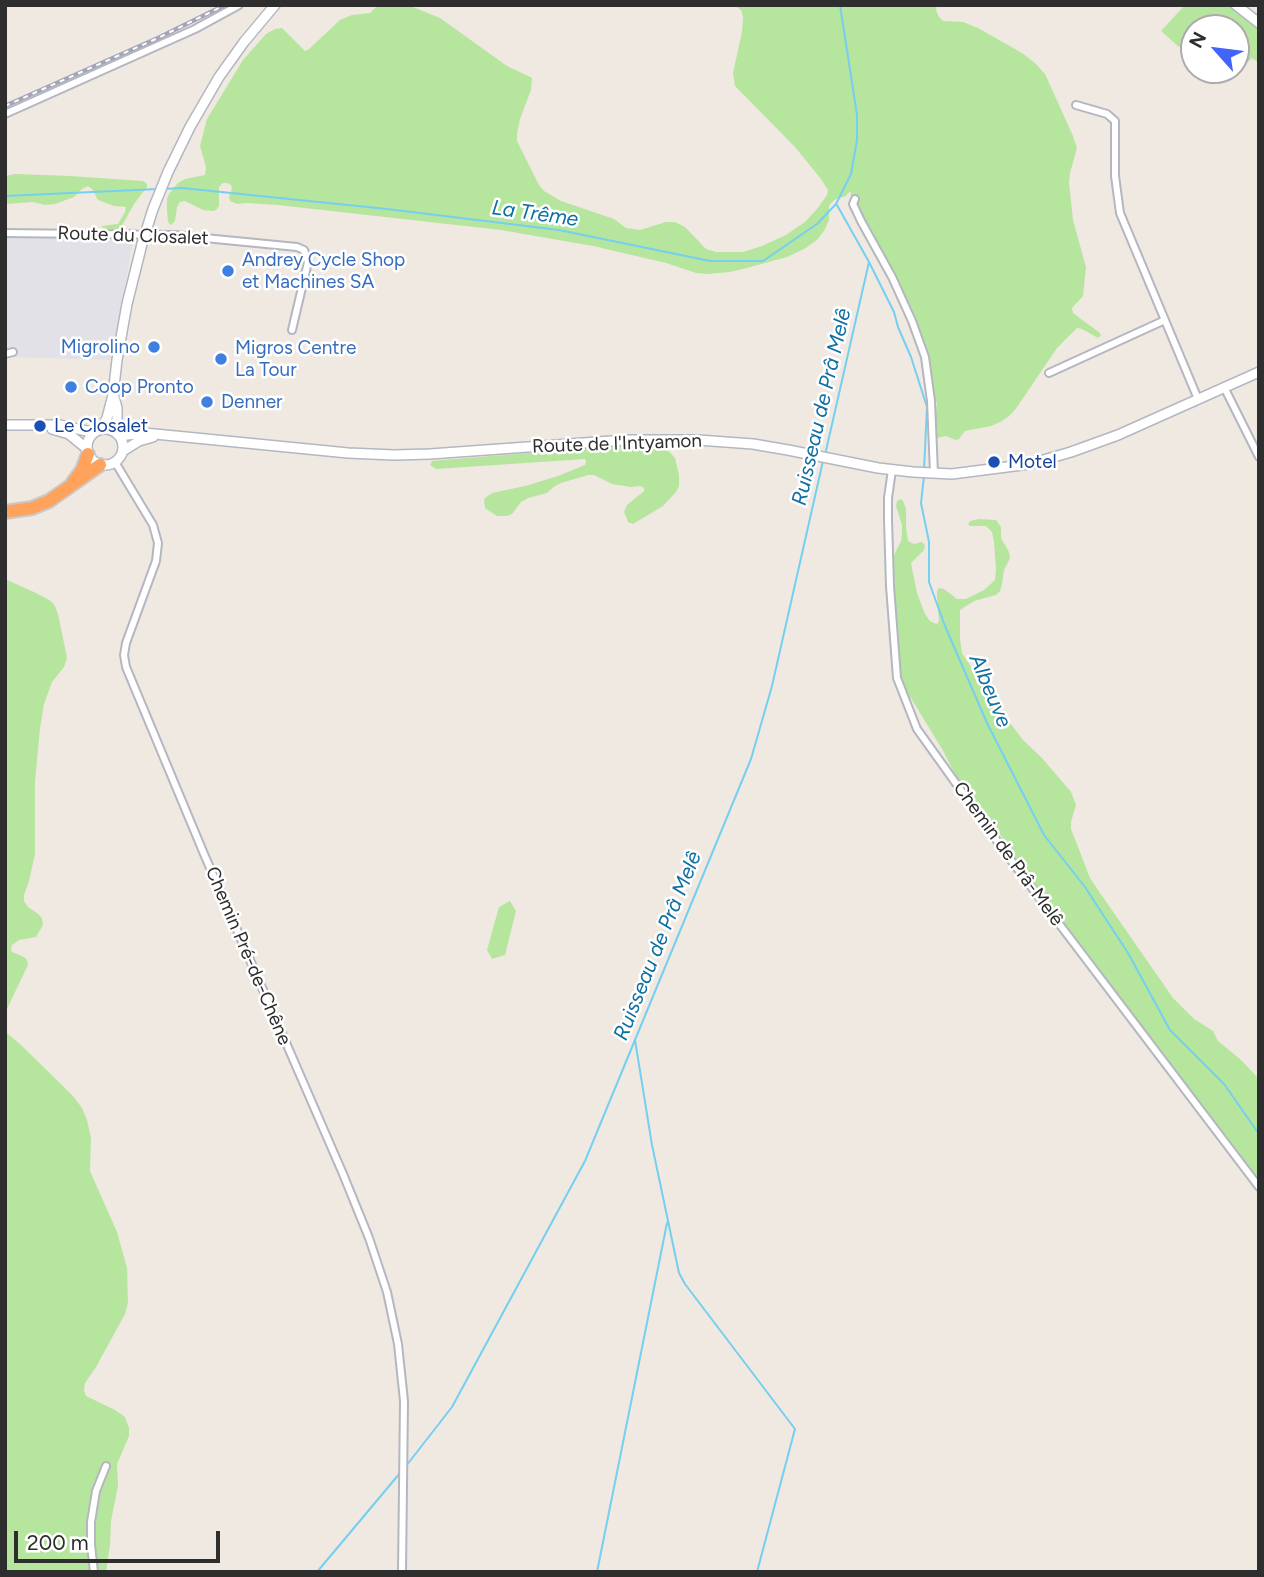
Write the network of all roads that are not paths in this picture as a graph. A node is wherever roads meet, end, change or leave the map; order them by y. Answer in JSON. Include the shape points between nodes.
{"nodes":[{"id":1,"x":239,"y":5,"type":"edge"},
{"id":2,"x":1236,"y":5,"type":"edge"},
{"id":3,"x":274,"y":6,"type":"edge"},
{"id":4,"x":1259,"y":23,"type":"edge"},
{"id":5,"x":1076,"y":105,"type":"dead end"},
{"id":6,"x":5,"y":114,"type":"edge"},
{"id":7,"x":855,"y":199,"type":"dead end"},
{"id":8,"x":5,"y":233,"type":"edge"},
{"id":9,"x":1165,"y":320,"type":"junction"},
{"id":10,"x":292,"y":330,"type":"dead end"},
{"id":11,"x":1259,"y":372,"type":"edge"},
{"id":12,"x":1049,"y":373,"type":"dead end"},
{"id":13,"x":1224,"y":387,"type":"junction"},
{"id":14,"x":113,"y":395,"type":"junction"},
{"id":15,"x":1198,"y":398,"type":"junction"},
{"id":16,"x":5,"y":425,"type":"edge"},
{"id":17,"x":40,"y":426,"type":"junction"},
{"id":18,"x":98,"y":430,"type":"junction"},
{"id":19,"x":119,"y":435,"type":"junction"},
{"id":20,"x":164,"y":435,"type":"junction"},
{"id":21,"x":123,"y":450,"type":"junction"},
{"id":22,"x":87,"y":451,"type":"junction"},
{"id":23,"x":1259,"y":457,"type":"edge"},
{"id":24,"x":115,"y":462,"type":"junction"},
{"id":25,"x":100,"y":465,"type":"junction"},
{"id":26,"x":892,"y":470,"type":"junction"},
{"id":27,"x":932,"y":473,"type":"junction"},
{"id":28,"x":69,"y":488,"type":"junction"},
{"id":29,"x":5,"y":512,"type":"edge"},
{"id":30,"x":1259,"y":1187,"type":"edge"},
{"id":31,"x":106,"y":1466,"type":"dead end"},
{"id":32,"x":94,"y":1572,"type":"edge"},
{"id":33,"x":401,"y":1572,"type":"edge"}],
"edges":[{"from":1,"to":6,"type":"street"},
{"from":2,"to":4,"type":"main road"},
{"from":3,"to":14,"type":"main road","bridge":true,"via":[[219,77],[168,172],[127,304]]},
{"from":5,"to":9,"type":"street","via":[[1115,121],[1120,213]]},
{"from":7,"to":27,"type":"street","via":[[853,204],[892,277],[925,357]]},
{"from":8,"to":10,"type":"street","name":"Route du Closalet","via":[[174,235],[297,247],[304,250],[308,262]]},
{"from":9,"to":12,"type":"street"},
{"from":9,"to":15,"type":"street"},
{"from":11,"to":13,"type":"main road","name":"Route de l'Intyamon"},
{"from":13,"to":15,"type":"main road","name":"Route de l'Intyamon"},
{"from":13,"to":23,"type":"street"},
{"from":14,"to":18,"type":"main road","via":[[107,418]]},
{"from":14,"to":19,"type":"main road"},
{"from":15,"to":27,"type":"main road","name":"Route de l'Intyamon","via":[[1118,435],[1030,464]]},
{"from":16,"to":17,"type":"main road"},
{"from":17,"to":18,"type":"main road"},
{"from":17,"to":22,"type":"main road","via":[[69,434]]},
{"from":18,"to":19,"type":"main road","via":[[110,429]]},
{"from":18,"to":22,"type":"main road","via":[[89,437]]},
{"from":19,"to":20,"type":"main road","name":"Route de l'Intyamon"},
{"from":19,"to":21,"type":"main road"},
{"from":20,"to":21,"type":"main road","name":"Route de l'Intyamon"},
{"from":20,"to":26,"type":"main road","name":"Route de l'Intyamon","via":[[377,454],[678,439],[753,444]]},
{"from":21,"to":24,"type":"main road"},
{"from":22,"to":25,"type":"main road"},
{"from":22,"to":28,"type":"highway","via":[[82,470]]},
{"from":24,"to":25,"type":"main road"},
{"from":24,"to":33,"type":"street","name":"Chemin Pré-de-Chêne","via":[[153,525],[158,543],[156,561],[126,643],[126,667],[343,1174],[387,1292],[404,1401]]},
{"from":25,"to":28,"type":"highway"},
{"from":26,"to":27,"type":"main road","name":"Route de l'Intyamon"},
{"from":26,"to":30,"type":"street","name":"Chemin de Prâ-Melê","via":[[888,519],[897,678],[917,729]]},
{"from":28,"to":29,"type":"highway","via":[[40,505]]},
{"from":31,"to":32,"type":"street","via":[[91,1522]]}]}
